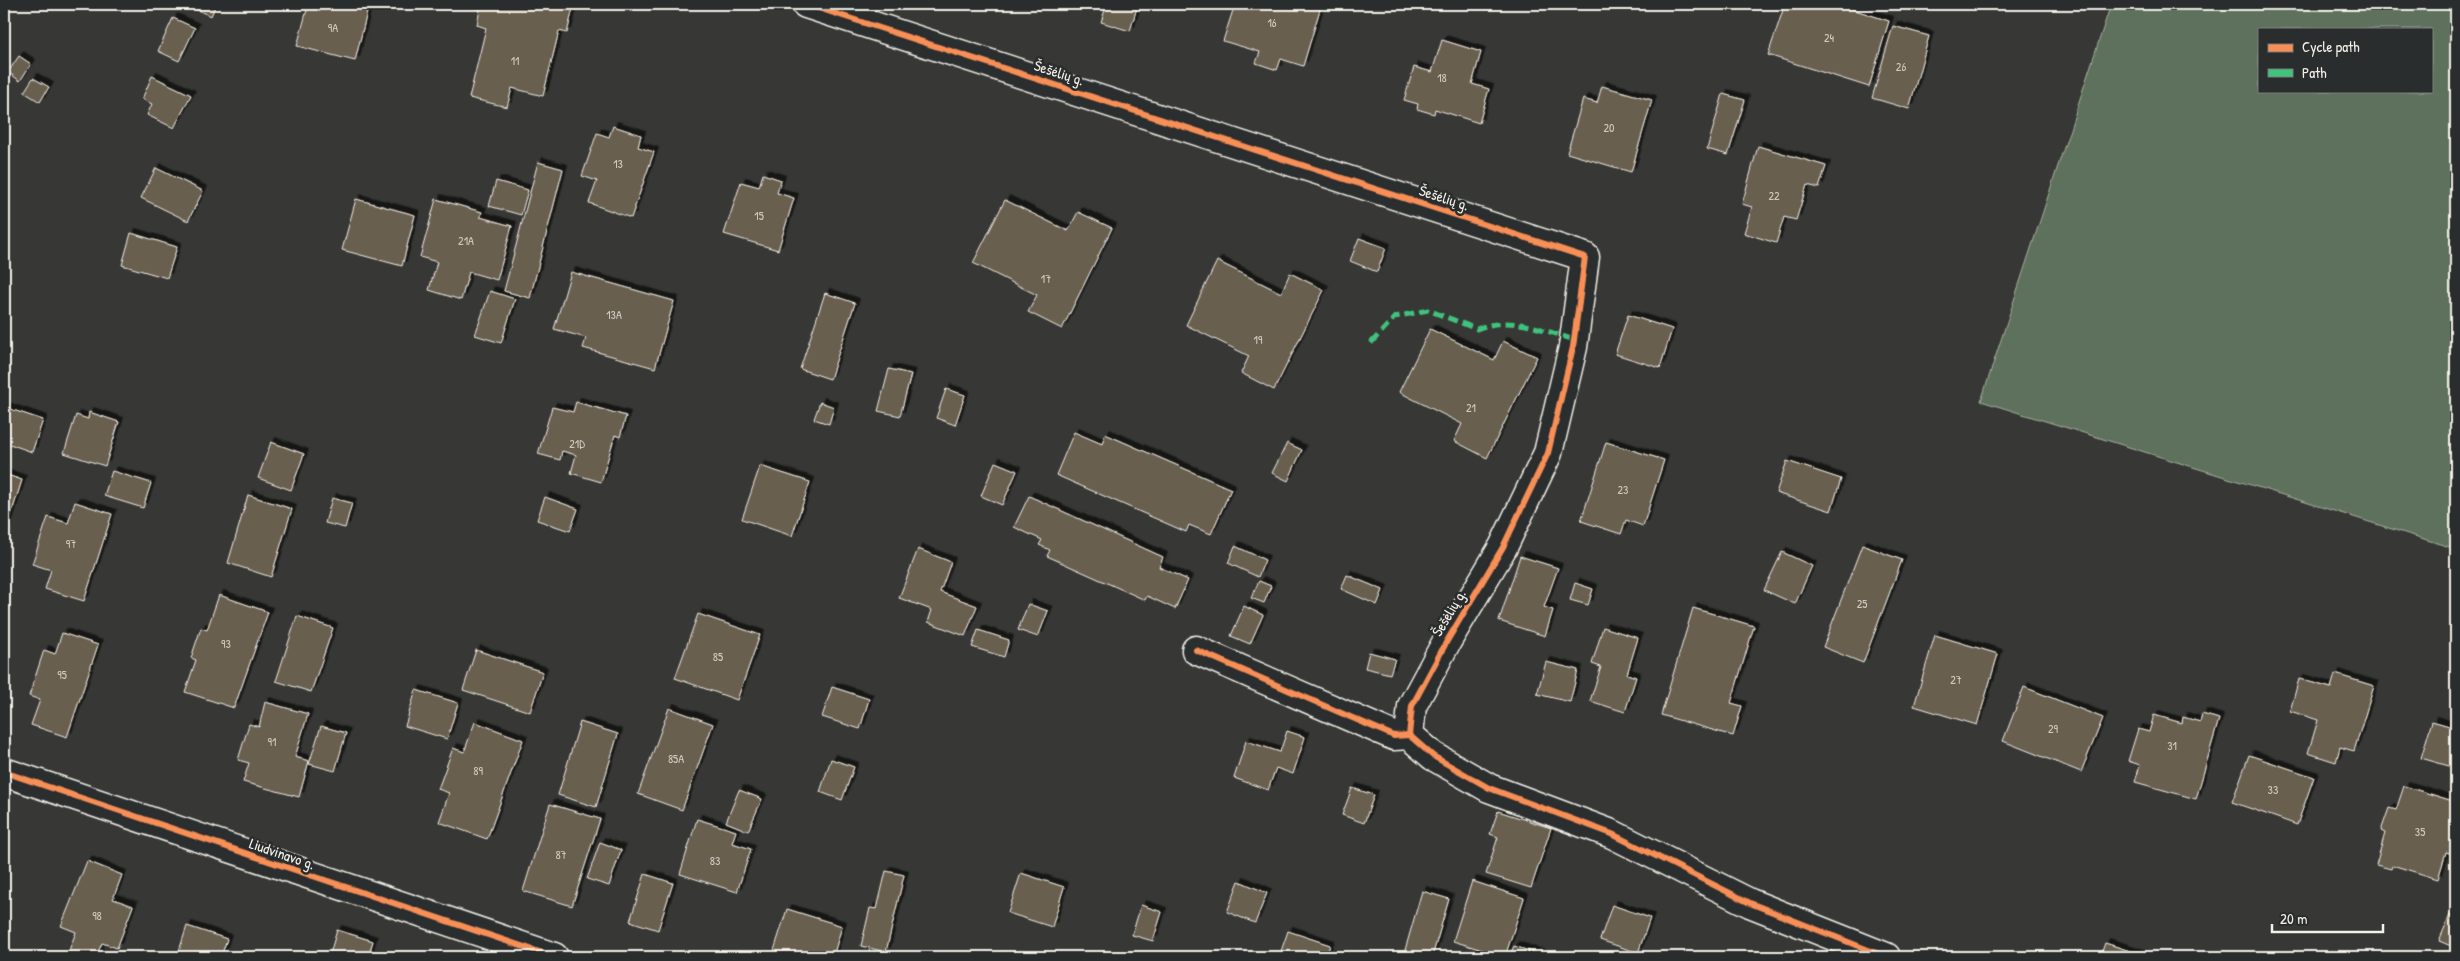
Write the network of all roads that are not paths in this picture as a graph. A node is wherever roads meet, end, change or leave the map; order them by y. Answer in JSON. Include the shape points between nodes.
{"nodes":[{"id":1,"x":806,"y":4,"type":"edge"},
{"id":2,"x":1196,"y":650,"type":"dead end"},
{"id":3,"x":1410,"y":735,"type":"junction"},
{"id":4,"x":4,"y":772,"type":"edge"},
{"id":5,"x":554,"y":957,"type":"edge"},
{"id":6,"x":1886,"y":957,"type":"edge"}],
"edges":[{"from":1,"to":3,"type":"street","name":"Šešėlių g.","via":[[1585,257],[1573,347],[1548,453],[1503,547],[1412,706]]},
{"from":2,"to":3,"type":"street","via":[[1394,736]]},
{"from":3,"to":6,"type":"street","via":[[1433,756],[1489,788],[1612,834],[1750,903]]},
{"from":4,"to":5,"type":"street","name":"Liudvinavo g."}]}
